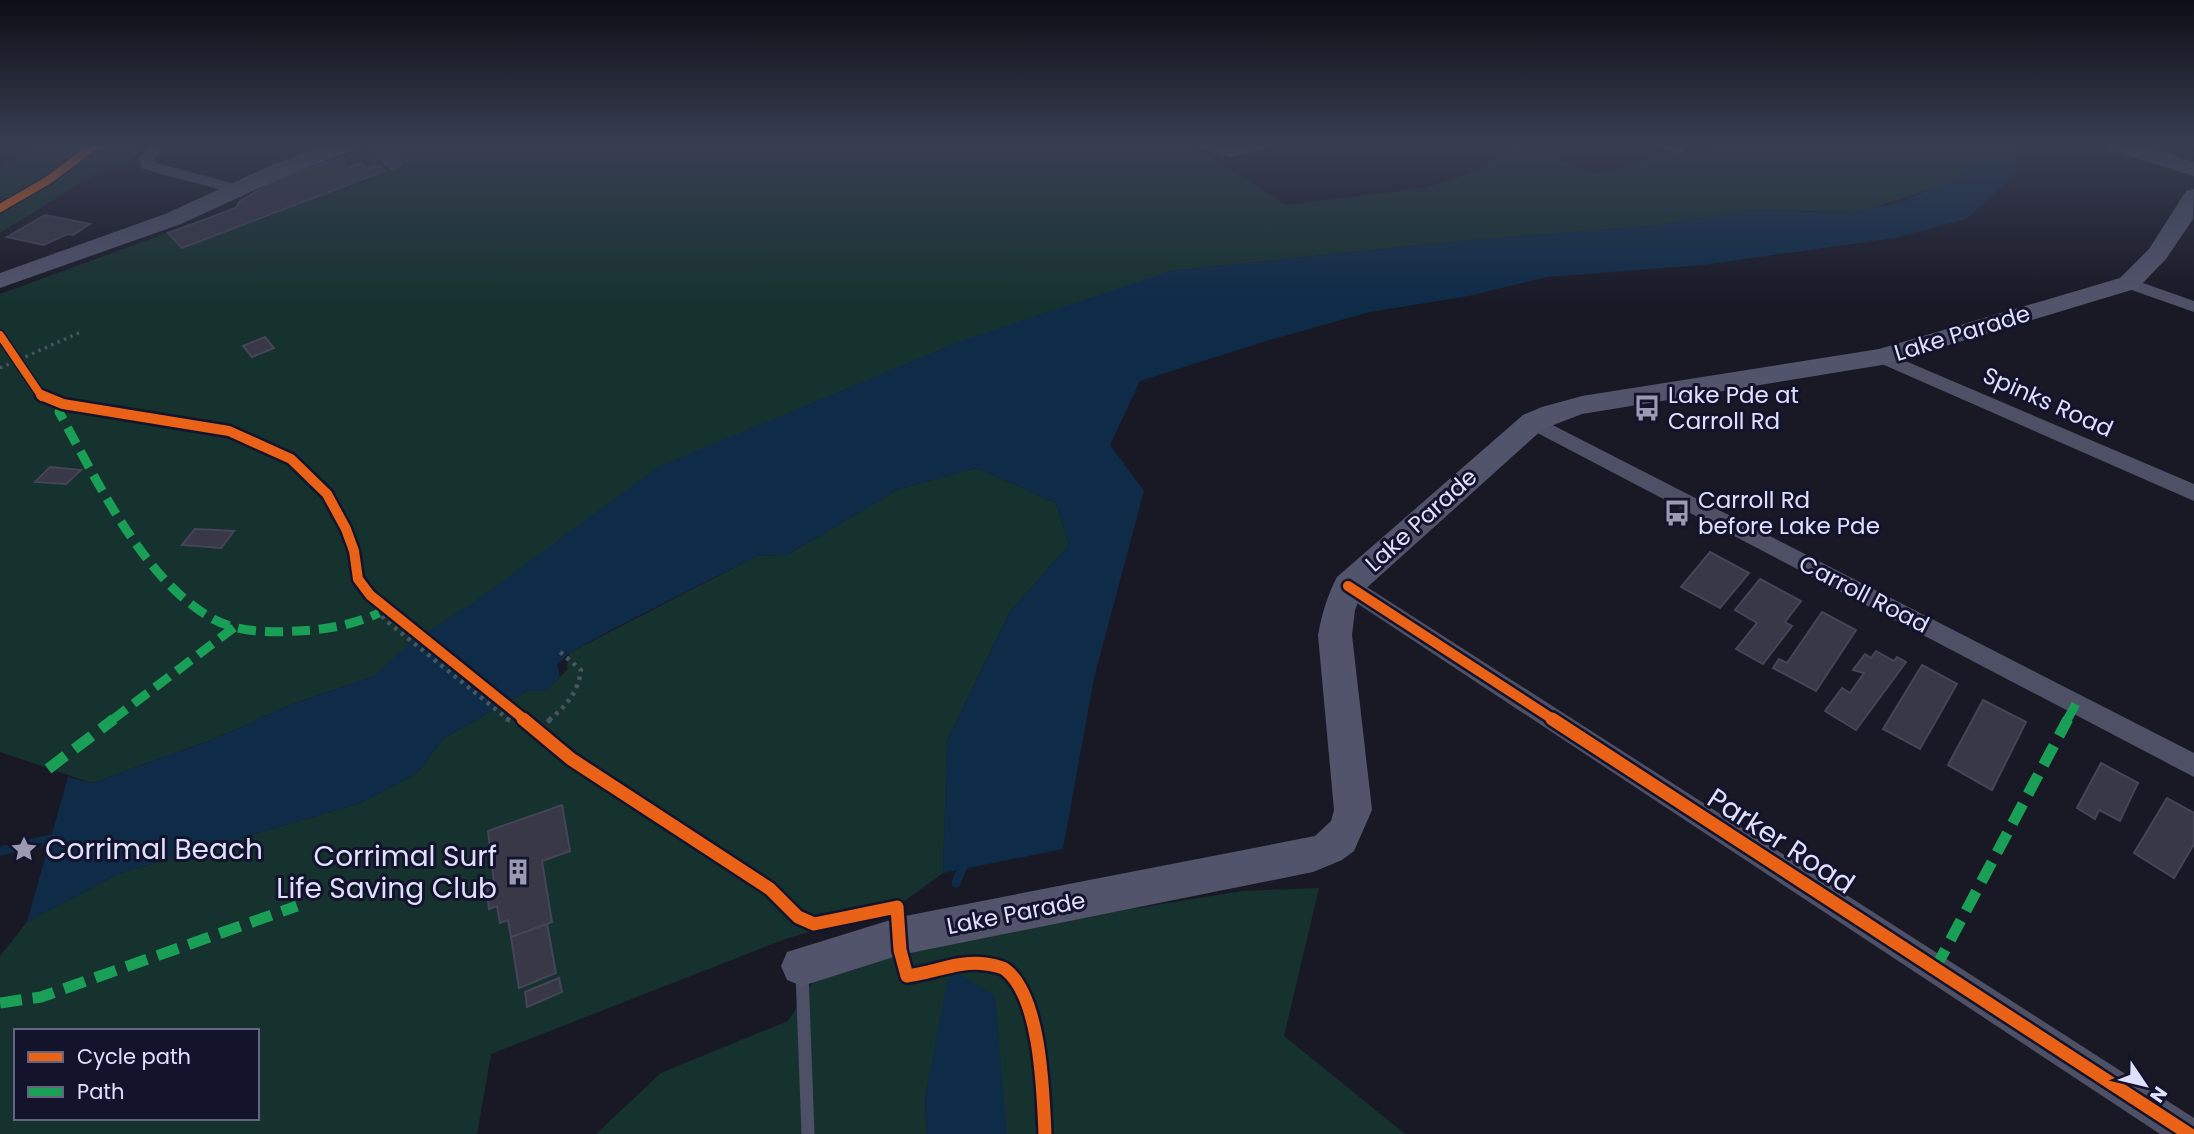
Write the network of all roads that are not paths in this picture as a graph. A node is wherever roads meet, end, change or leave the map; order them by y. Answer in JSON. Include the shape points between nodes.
{"nodes":[{"id":1,"x":220,"y":197,"type":"edge"},
{"id":2,"x":2193,"y":197,"type":"edge"},
{"id":3,"x":0,"y":281,"type":"edge"},
{"id":4,"x":2129,"y":283,"type":"junction"},
{"id":5,"x":2194,"y":307,"type":"edge"},
{"id":6,"x":1882,"y":357,"type":"junction"},
{"id":7,"x":1534,"y":422,"type":"junction"},
{"id":8,"x":2194,"y":493,"type":"edge"},
{"id":9,"x":1348,"y":586,"type":"junction"},
{"id":10,"x":2194,"y":766,"type":"edge"},
{"id":11,"x":802,"y":966,"type":"joint"},
{"id":12,"x":808,"y":1134,"type":"edge"},
{"id":13,"x":2189,"y":1134,"type":"edge"}],
"edges":[{"from":1,"to":3,"type":"main road","via":[[173,219]]},
{"from":2,"to":4,"type":"main road","via":[[2152,259]]},
{"from":4,"to":5,"type":"street"},
{"from":4,"to":6,"type":"main road","name":"Lake Parade"},
{"from":6,"to":7,"type":"main road","name":"Lake Parade","via":[[1573,407]]},
{"from":6,"to":8,"type":"street","name":"Spinks Road"},
{"from":7,"to":9,"type":"main road","name":"Lake Parade"},
{"from":7,"to":10,"type":"street","name":"Carroll Road"},
{"from":9,"to":11,"type":"main road","name":"Lake Parade","via":[[1335,635],[1353,810],[1349,830],[1333,847],[1314,855],[900,936]]},
{"from":9,"to":13,"type":"street","name":"Parker Road"},
{"from":11,"to":12,"type":"lane"}]}
